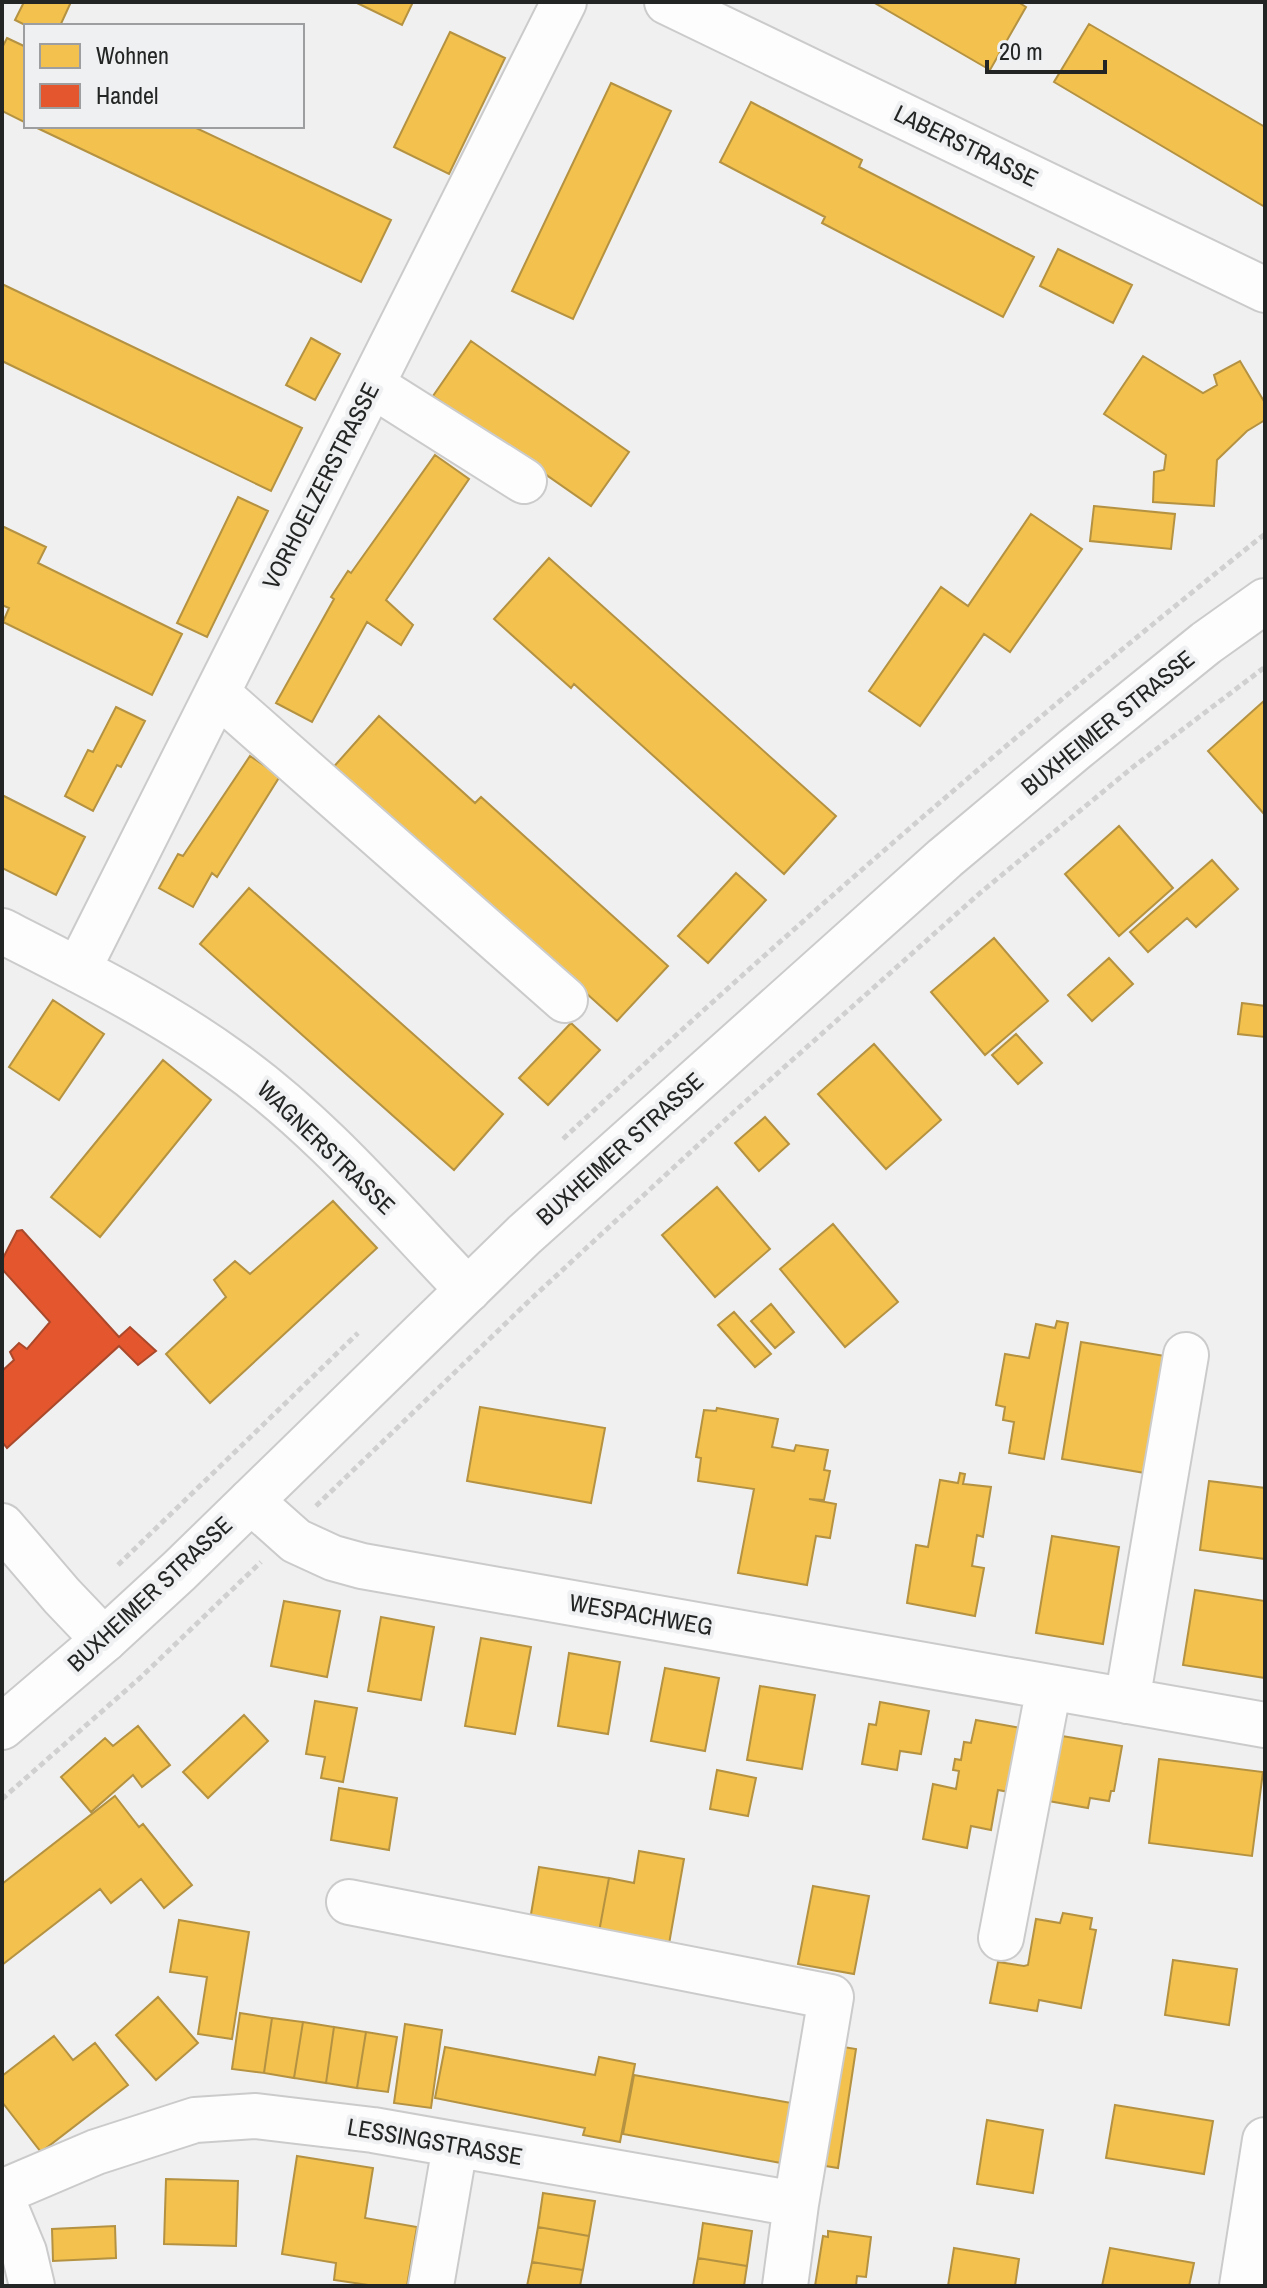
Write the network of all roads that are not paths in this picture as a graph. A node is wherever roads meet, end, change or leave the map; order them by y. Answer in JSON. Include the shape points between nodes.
{"nodes":[{"id":1,"x":564,"y":2,"type":"edge"},
{"id":2,"x":671,"y":3,"type":"edge"},
{"id":3,"x":1265,"y":290,"type":"edge"},
{"id":4,"x":372,"y":385,"type":"junction"},
{"id":5,"x":524,"y":481,"type":"dead end"},
{"id":6,"x":1265,"y":601,"type":"edge"},
{"id":7,"x":217,"y":693,"type":"junction"},
{"id":8,"x":2,"y":931,"type":"edge"},
{"id":9,"x":78,"y":970,"type":"junction"},
{"id":10,"x":565,"y":1000,"type":"dead end"},
{"id":11,"x":468,"y":1290,"type":"junction"},
{"id":12,"x":1186,"y":1355,"type":"dead end"},
{"id":13,"x":251,"y":1501,"type":"junction"},
{"id":14,"x":2,"y":1526,"type":"edge"},
{"id":15,"x":104,"y":1640,"type":"junction"},
{"id":16,"x":1049,"y":1687,"type":"junction"},
{"id":17,"x":1127,"y":1701,"type":"junction"},
{"id":18,"x":1265,"y":1725,"type":"edge"},
{"id":19,"x":2,"y":1727,"type":"edge"},
{"id":20,"x":349,"y":1902,"type":"dead end"},
{"id":21,"x":1001,"y":1938,"type":"dead end"},
{"id":22,"x":1265,"y":2140,"type":"edge"},
{"id":23,"x":455,"y":2146,"type":"junction"},
{"id":24,"x":2,"y":2192,"type":"edge"},
{"id":25,"x":2,"y":2199,"type":"edge"},
{"id":26,"x":796,"y":2204,"type":"junction"},
{"id":27,"x":32,"y":2286,"type":"edge"},
{"id":28,"x":431,"y":2286,"type":"edge"},
{"id":29,"x":785,"y":2286,"type":"edge"},
{"id":30,"x":1242,"y":2286,"type":"edge"}],
"edges":[{"from":1,"to":4,"type":"street","name":"VORHOELZERSTRASSE"},
{"from":2,"to":3,"type":"street","name":"LABERSTRASSE"},
{"from":4,"to":5,"type":"street"},
{"from":4,"to":7,"type":"street","name":"VORHOELZERSTRASSE"},
{"from":6,"to":11,"type":"street","name":"BUXHEIMER STRASSE","via":[[1206,643],[945,858]]},
{"from":7,"to":9,"type":"street","name":"VORHOELZERSTRASSE"},
{"from":7,"to":10,"type":"street"},
{"from":8,"to":9,"type":"street","name":"WAGNERSTRASSE"},
{"from":9,"to":11,"type":"street","name":"WAGNERSTRASSE","via":[[186,1031],[265,1087]]},
{"from":11,"to":13,"type":"street","name":"BUXHEIMER STRASSE"},
{"from":12,"to":17,"type":"street"},
{"from":13,"to":15,"type":"street","name":"BUXHEIMER STRASSE"},
{"from":13,"to":16,"type":"street","name":"WESPACHWEG","via":[[296,1541],[362,1566]]},
{"from":14,"to":15,"type":"street"},
{"from":15,"to":19,"type":"street","name":"BUXHEIMER STRASSE"},
{"from":16,"to":17,"type":"street","name":"WESPACHWEG"},
{"from":16,"to":21,"type":"street"},
{"from":17,"to":18,"type":"street","name":"WESPACHWEG"},
{"from":20,"to":26,"type":"street","via":[[831,1997]]},
{"from":22,"to":30,"type":"street"},
{"from":23,"to":24,"type":"street","name":"LESSINGSTRASSE","via":[[256,2116],[195,2120],[96,2152]]},
{"from":23,"to":26,"type":"street","name":"LESSINGSTRASSE"},
{"from":23,"to":28,"type":"street"},
{"from":25,"to":27,"type":"street"},
{"from":26,"to":29,"type":"street"}]}
